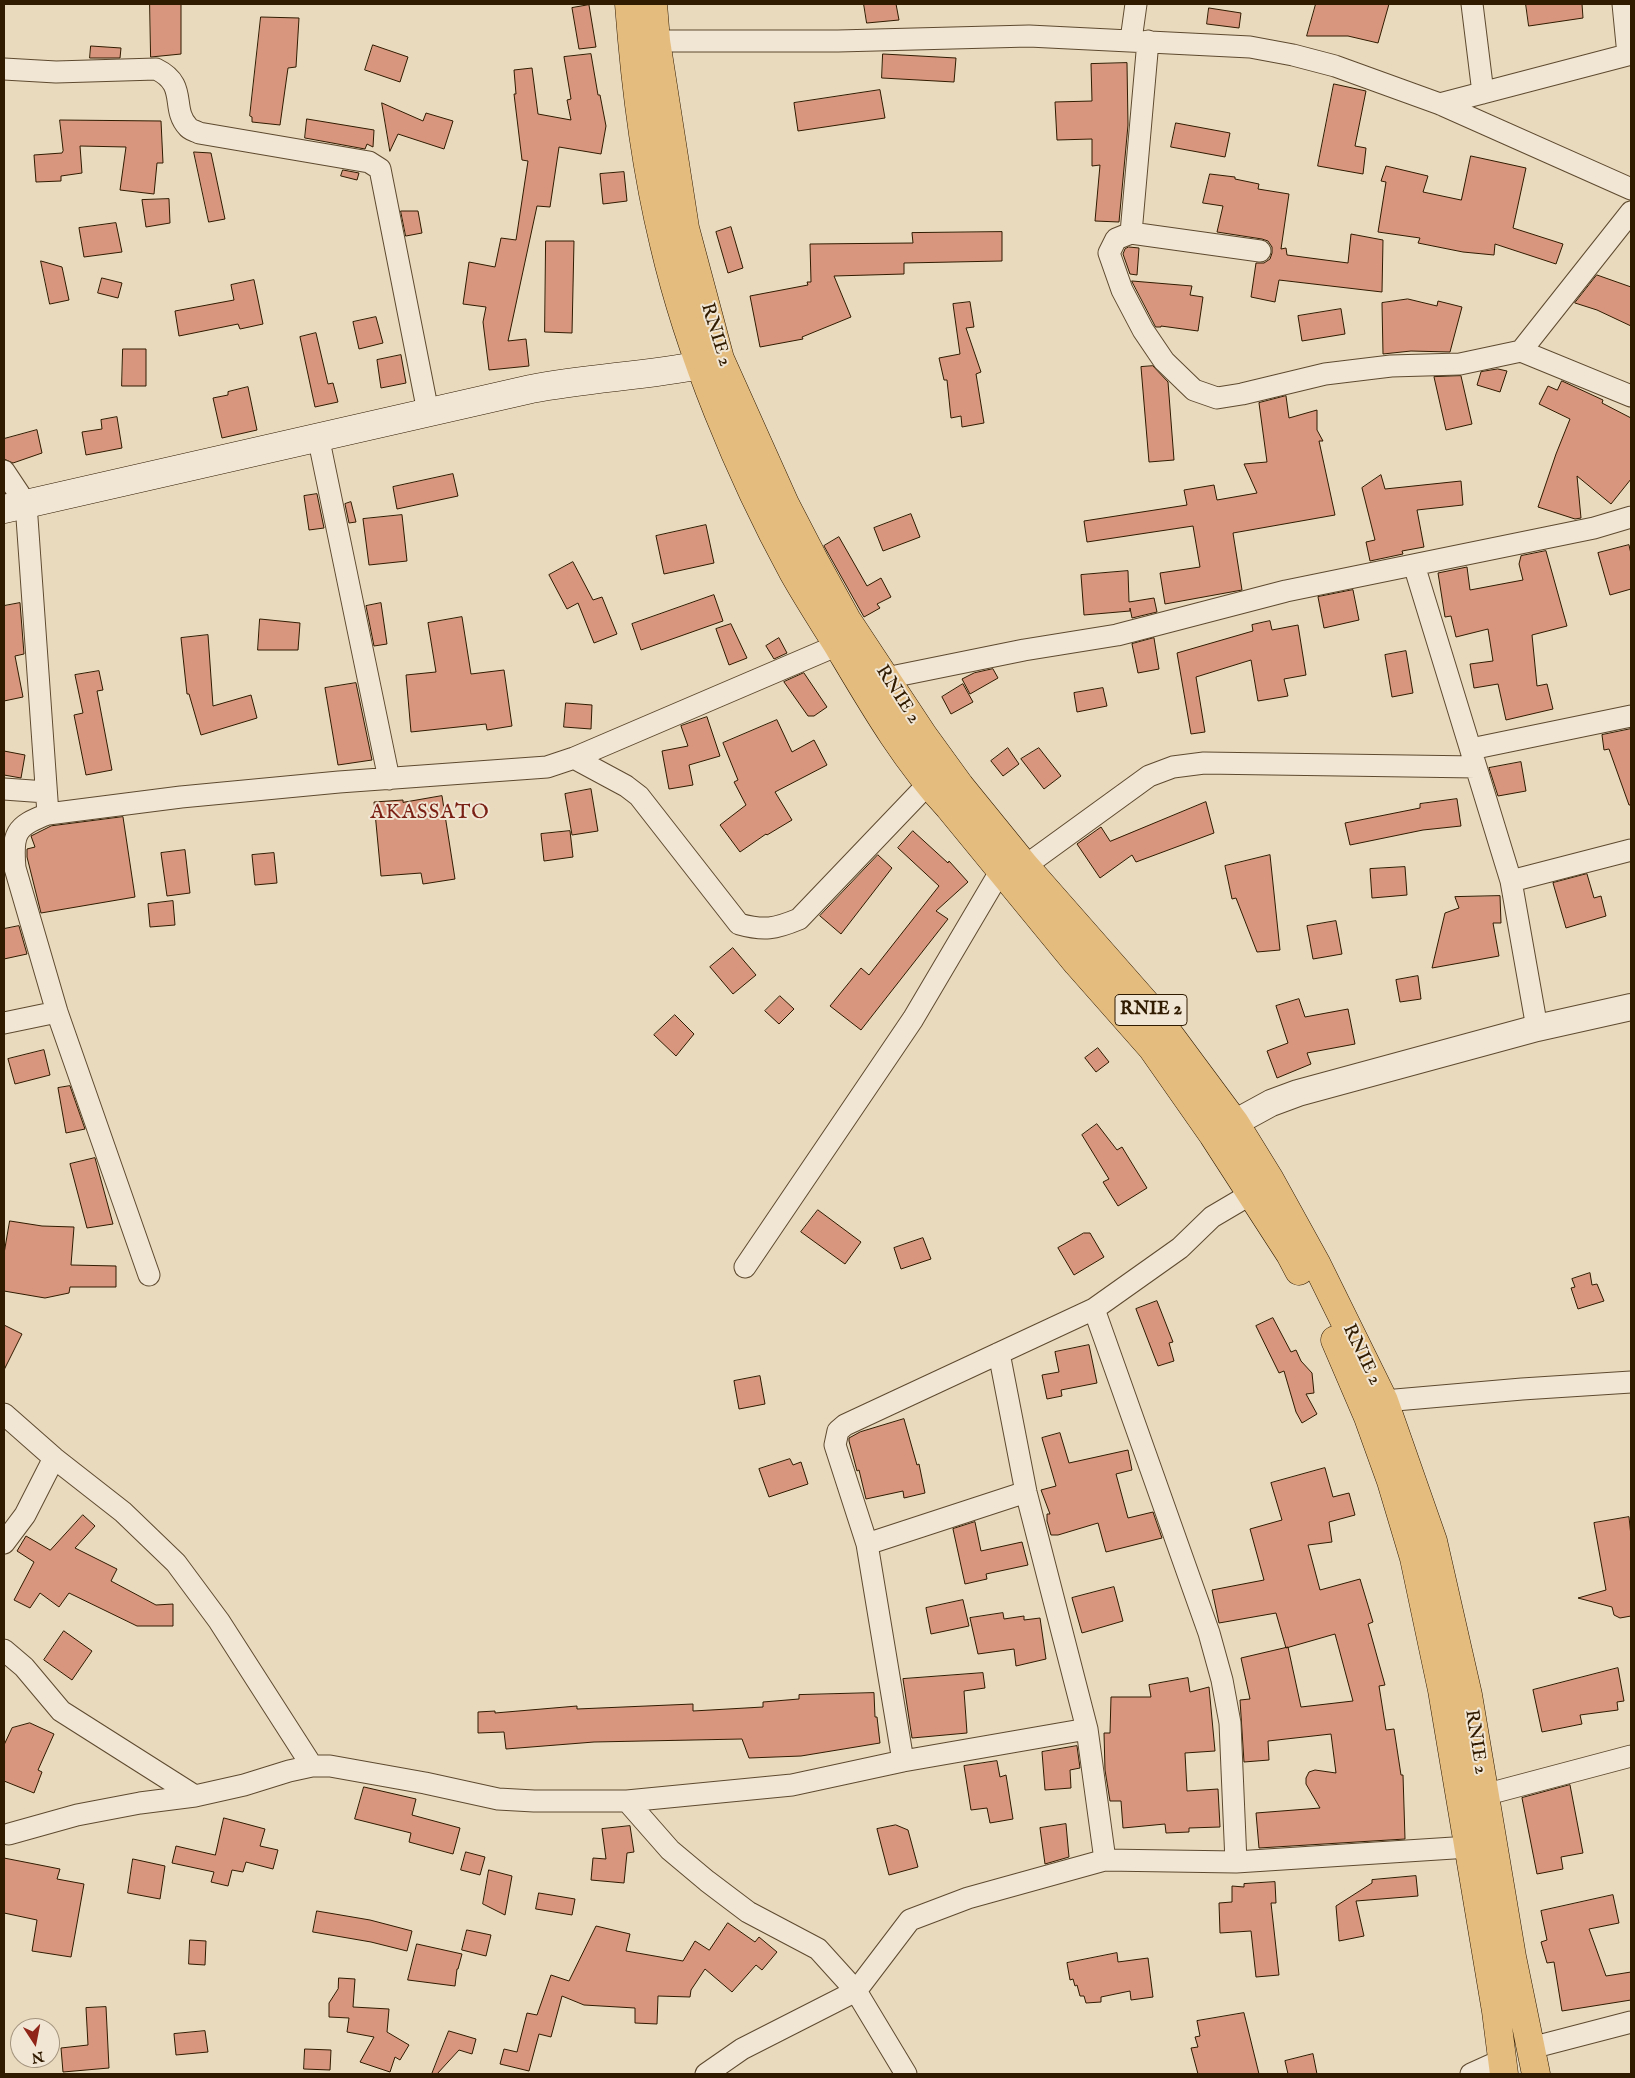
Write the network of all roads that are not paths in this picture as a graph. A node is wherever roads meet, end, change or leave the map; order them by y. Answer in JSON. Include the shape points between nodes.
{"nodes":[{"id":1,"x":629,"y":4,"type":"edge"},
{"id":2,"x":653,"y":4,"type":"edge"},
{"id":3,"x":1136,"y":4,"type":"edge"},
{"id":4,"x":1472,"y":4,"type":"edge"},
{"id":5,"x":1623,"y":4,"type":"edge"},
{"id":6,"x":656,"y":41,"type":"junction"},
{"id":7,"x":1140,"y":41,"type":"junction"},
{"id":8,"x":1630,"y":54,"type":"edge"},
{"id":9,"x":4,"y":69,"type":"edge"},
{"id":10,"x":1483,"y":92,"type":"junction"},
{"id":11,"x":1440,"y":104,"type":"junction"},
{"id":12,"x":1631,"y":189,"type":"edge"},
{"id":13,"x":1631,"y":212,"type":"edge"},
{"id":14,"x":1132,"y":233,"type":"junction"},
{"id":15,"x":1260,"y":251,"type":"dead end"},
{"id":16,"x":1521,"y":351,"type":"junction"},
{"id":17,"x":701,"y":365,"type":"junction"},
{"id":18,"x":1631,"y":396,"type":"edge"},
{"id":19,"x":428,"y":412,"type":"junction"},
{"id":20,"x":318,"y":436,"type":"junction"},
{"id":21,"x":4,"y":471,"type":"edge"},
{"id":22,"x":15,"y":506,"type":"edge"},
{"id":23,"x":1631,"y":517,"type":"edge"},
{"id":24,"x":1414,"y":564,"type":"junction"},
{"id":25,"x":838,"y":645,"type":"junction"},
{"id":26,"x":886,"y":678,"type":"junction"},
{"id":27,"x":1631,"y":716,"type":"edge"},
{"id":28,"x":574,"y":758,"type":"junction"},
{"id":29,"x":1473,"y":758,"type":"junction"},
{"id":30,"x":389,"y":779,"type":"junction"},
{"id":31,"x":928,"y":784,"type":"junction"},
{"id":32,"x":4,"y":790,"type":"edge"},
{"id":33,"x":46,"y":792,"type":"junction"},
{"id":34,"x":48,"y":814,"type":"junction"},
{"id":35,"x":1631,"y":850,"type":"edge"},
{"id":36,"x":1013,"y":868,"type":"junction"},
{"id":37,"x":1510,"y":881,"type":"junction"},
{"id":38,"x":1631,"y":1007,"type":"edge"},
{"id":39,"x":57,"y":1012,"type":"junction"},
{"id":40,"x":4,"y":1023,"type":"edge"},
{"id":41,"x":1537,"y":1028,"type":"junction"},
{"id":42,"x":1224,"y":1129,"type":"junction"},
{"id":43,"x":1251,"y":1194,"type":"junction"},
{"id":44,"x":745,"y":1267,"type":"dead end"},
{"id":45,"x":148,"y":1275,"type":"dead end"},
{"id":46,"x":1094,"y":1309,"type":"junction"},
{"id":47,"x":999,"y":1353,"type":"junction"},
{"id":48,"x":1631,"y":1382,"type":"edge"},
{"id":49,"x":1384,"y":1401,"type":"junction"},
{"id":50,"x":4,"y":1414,"type":"edge"},
{"id":51,"x":54,"y":1458,"type":"junction"},
{"id":52,"x":1026,"y":1492,"type":"junction"},
{"id":53,"x":4,"y":1543,"type":"edge"},
{"id":54,"x":867,"y":1544,"type":"junction"},
{"id":55,"x":4,"y":1650,"type":"edge"},
{"id":56,"x":1087,"y":1728,"type":"junction"},
{"id":57,"x":1631,"y":1756,"type":"edge"},
{"id":58,"x":903,"y":1761,"type":"junction"},
{"id":59,"x":312,"y":1766,"type":"junction"},
{"id":60,"x":1484,"y":1795,"type":"junction"},
{"id":61,"x":194,"y":1796,"type":"junction"},
{"id":62,"x":627,"y":1801,"type":"junction"},
{"id":63,"x":9,"y":1834,"type":"dead end"},
{"id":64,"x":1469,"y":1847,"type":"junction"},
{"id":65,"x":1105,"y":1860,"type":"junction"},
{"id":66,"x":1236,"y":1862,"type":"junction"},
{"id":67,"x":856,"y":1991,"type":"junction"},
{"id":68,"x":1631,"y":2022,"type":"edge"},
{"id":69,"x":1532,"y":2048,"type":"junction"},
{"id":70,"x":1503,"y":2067,"type":"edge"},
{"id":71,"x":706,"y":2074,"type":"edge"},
{"id":72,"x":906,"y":2074,"type":"edge"},
{"id":73,"x":1471,"y":2074,"type":"edge"},
{"id":74,"x":1536,"y":2074,"type":"edge"}],
"edges":[{"from":1,"to":17,"type":"highway","name":"RNIE 2","number":"RNIE 2","via":[[637,84],[657,212]]},
{"from":2,"to":6,"type":"highway","name":"RNIE 2","number":"RNIE 2"},
{"from":3,"to":7,"type":"street"},
{"from":4,"to":10,"type":"street"},
{"from":5,"to":8,"type":"street"},
{"from":6,"to":7,"type":"street","via":[[1029,36]]},
{"from":6,"to":26,"type":"highway","name":"RNIE 2","number":"RNIE 2","via":[[685,228],[720,359],[785,504],[847,620]]},
{"from":7,"to":11,"type":"street","via":[[1250,47],[1293,55],[1335,66]]},
{"from":7,"to":14,"type":"street"},
{"from":8,"to":10,"type":"street"},
{"from":9,"to":19,"type":"street","via":[[56,72],[156,70],[167,75],[175,86],[188,128],[199,133],[369,162],[380,169]]},
{"from":10,"to":11,"type":"street"},
{"from":11,"to":12,"type":"street"},
{"from":13,"to":16,"type":"street"},
{"from":14,"to":15,"type":"street"},
{"from":14,"to":16,"type":"street","via":[[1116,239],[1109,253],[1122,290],[1164,361],[1194,390],[1217,398],[1325,374],[1391,366],[1460,364]]},
{"from":16,"to":18,"type":"street"},
{"from":17,"to":19,"type":"main road","via":[[561,383]]},
{"from":17,"to":25,"type":"highway","name":"RNIE 2","number":"RNIE 2","via":[[746,476],[793,572]]},
{"from":19,"to":20,"type":"main road"},
{"from":20,"to":22,"type":"main road"},
{"from":20,"to":30,"type":"street"},
{"from":21,"to":22,"type":"street"},
{"from":22,"to":33,"type":"street"},
{"from":23,"to":24,"type":"street","via":[[1594,528]]},
{"from":24,"to":26,"type":"street","via":[[1286,591],[1116,634]]},
{"from":24,"to":29,"type":"street"},
{"from":25,"to":28,"type":"street"},
{"from":25,"to":31,"type":"highway","name":"RNIE 2","number":"RNIE 2","via":[[878,714]]},
{"from":26,"to":36,"type":"highway","name":"RNIE 2","number":"RNIE 2"},
{"from":27,"to":29,"type":"street"},
{"from":28,"to":30,"type":"street","via":[[547,767],[522,770]]},
{"from":28,"to":31,"type":"street","via":[[639,796],[739,924],[758,929],[799,920]]},
{"from":29,"to":36,"type":"street","via":[[1204,763],[1173,767],[1149,776]]},
{"from":29,"to":37,"type":"street"},
{"from":30,"to":34,"type":"street","via":[[181,797]]},
{"from":31,"to":36,"type":"highway","name":"RNIE 2","number":"RNIE 2"},
{"from":32,"to":33,"type":"street"},
{"from":33,"to":34,"type":"street"},
{"from":34,"to":39,"type":"street","via":[[28,821],[18,832],[13,849]]},
{"from":35,"to":37,"type":"street"},
{"from":36,"to":42,"type":"highway","name":"RNIE 2","number":"RNIE 2","via":[[1149,1007]]},
{"from":36,"to":44,"type":"street"},
{"from":37,"to":41,"type":"street"},
{"from":38,"to":41,"type":"street"},
{"from":39,"to":40,"type":"street"},
{"from":39,"to":45,"type":"street"},
{"from":41,"to":42,"type":"street","via":[[1298,1094],[1271,1103]]},
{"from":42,"to":43,"type":"highway","name":"RNIE 2","number":"RNIE 2"},
{"from":42,"to":49,"type":"highway","name":"RNIE 2","number":"RNIE 2","via":[[1269,1178],[1316,1263]]},
{"from":43,"to":46,"type":"street","via":[[1212,1217],[1180,1248]]},
{"from":43,"to":64,"type":"highway","name":"RNIE 2","number":"RNIE 2","via":[[1290,1254],[1337,1344],[1391,1481],[1416,1567],[1442,1690]]},
{"from":46,"to":47,"type":"street"},
{"from":46,"to":66,"type":"street","via":[[1209,1633],[1222,1680],[1230,1723]]},
{"from":47,"to":52,"type":"street"},
{"from":47,"to":54,"type":"street","via":[[838,1431],[835,1445]]},
{"from":48,"to":49,"type":"street"},
{"from":49,"to":60,"type":"highway","name":"RNIE 2","number":"RNIE 2","via":[[1433,1541],[1468,1695]]},
{"from":50,"to":51,"type":"street"},
{"from":51,"to":53,"type":"street","via":[[25,1515]]},
{"from":51,"to":59,"type":"street","via":[[123,1512],[176,1562],[219,1620]]},
{"from":52,"to":54,"type":"street"},
{"from":52,"to":56,"type":"street"},
{"from":54,"to":58,"type":"street"},
{"from":55,"to":61,"type":"street","via":[[24,1667],[61,1711]]},
{"from":56,"to":58,"type":"street"},
{"from":56,"to":65,"type":"street"},
{"from":57,"to":60,"type":"street"},
{"from":58,"to":62,"type":"street","via":[[792,1785]]},
{"from":59,"to":61,"type":"street"},
{"from":59,"to":62,"type":"street","via":[[330,1766],[498,1799]]},
{"from":60,"to":69,"type":"highway","name":"RNIE 2","number":"RNIE 2","via":[[1512,1957]]},
{"from":61,"to":63,"type":"street","via":[[100,1810]]},
{"from":62,"to":67,"type":"street","via":[[670,1850],[706,1881],[748,1912],[818,1949]]},
{"from":64,"to":66,"type":"street"},
{"from":64,"to":70,"type":"highway","name":"RNIE 2","number":"RNIE 2"},
{"from":65,"to":66,"type":"street"},
{"from":65,"to":67,"type":"street","via":[[968,1898],[910,1920]]},
{"from":67,"to":71,"type":"street","via":[[742,2049]]},
{"from":67,"to":72,"type":"street"},
{"from":68,"to":69,"type":"street"},
{"from":69,"to":74,"type":"highway","name":"RNIE 2","number":"RNIE 2"},
{"from":70,"to":73,"type":"street"}]}
